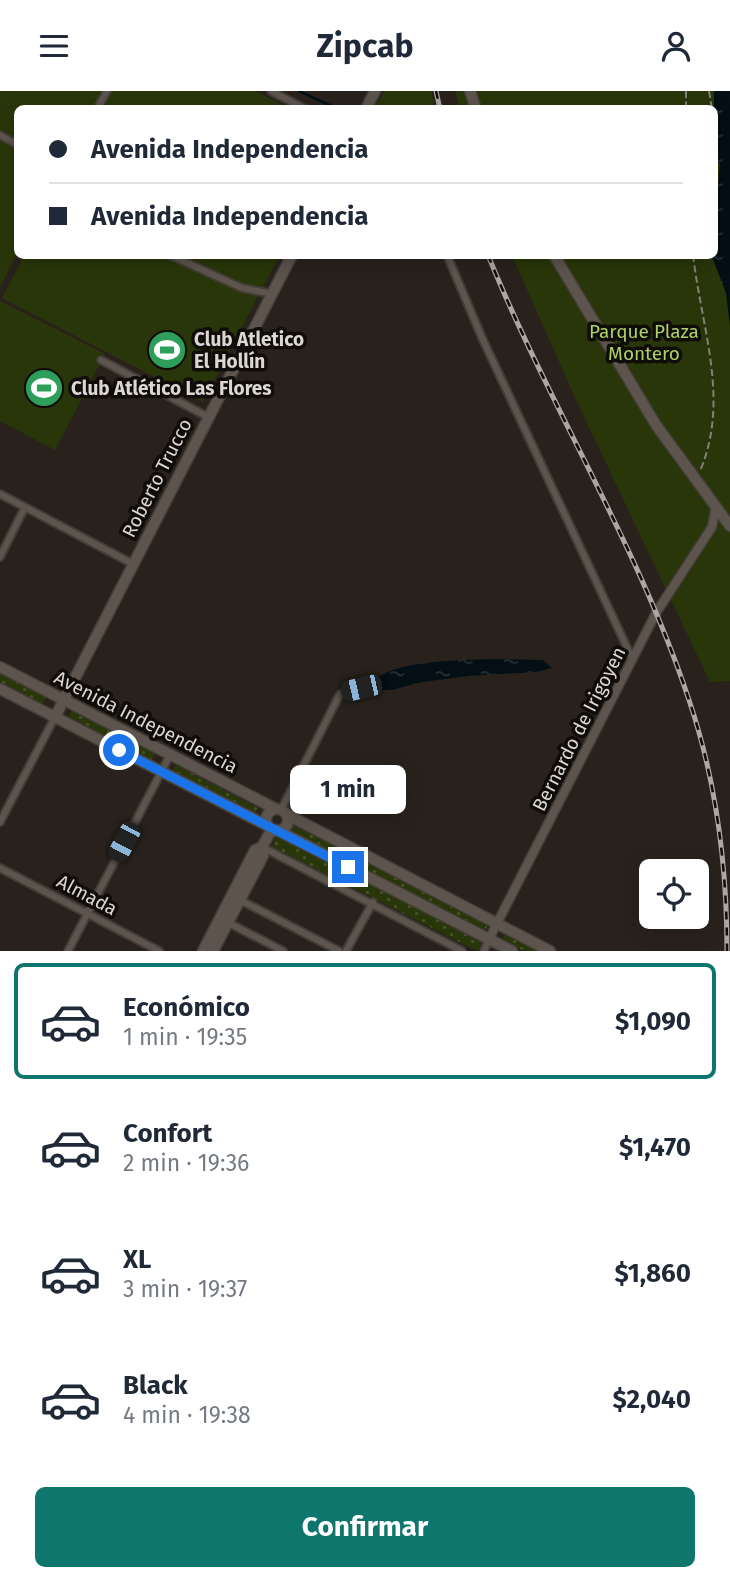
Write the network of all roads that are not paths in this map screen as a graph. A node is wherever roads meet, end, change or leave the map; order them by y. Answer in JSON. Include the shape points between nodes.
{"nodes":[{"id":1,"x":271,"y":91,"type":"edge"},
{"id":2,"x":297,"y":105,"type":"edge"},
{"id":3,"x":179,"y":259,"type":"edge"},
{"id":4,"x":290,"y":259,"type":"edge"},
{"id":5,"x":449,"y":259,"type":"edge"},
{"id":6,"x":556,"y":259,"type":"edge"},
{"id":7,"x":273,"y":295,"type":"junction"},
{"id":8,"x":101,"y":360,"type":"dead end"},
{"id":9,"x":208,"y":417,"type":"junction"},
{"id":10,"x":0,"y":494,"type":"edge"},
{"id":11,"x":716,"y":505,"type":"junction"},
{"id":12,"x":26,"y":507,"type":"junction"},
{"id":13,"x":729,"y":523,"type":"edge"},
{"id":14,"x":712,"y":527,"type":"junction"},
{"id":15,"x":0,"y":557,"type":"edge"},
{"id":16,"x":133,"y":564,"type":"junction"},
{"id":17,"x":632,"y":658,"type":"junction"},
{"id":18,"x":0,"y":667,"type":"edge"},
{"id":19,"x":361,"y":688,"type":"dead end"},
{"id":20,"x":0,"y":689,"type":"edge"},
{"id":21,"x":63,"y":699,"type":"junction"},
{"id":22,"x":55,"y":717,"type":"junction"},
{"id":23,"x":170,"y":755,"type":"junction"},
{"id":24,"x":161,"y":771,"type":"junction"},
{"id":25,"x":281,"y":811,"type":"junction"},
{"id":26,"x":0,"y":822,"type":"edge"},
{"id":27,"x":272,"y":829,"type":"junction"},
{"id":28,"x":262,"y":847,"type":"junction"},
{"id":29,"x":0,"y":868,"type":"edge"},
{"id":30,"x":235,"y":898,"type":"junction"},
{"id":31,"x":373,"y":902,"type":"junction"},
{"id":32,"x":87,"y":913,"type":"junction"},
{"id":33,"x":224,"y":920,"type":"junction"},
{"id":34,"x":498,"y":924,"type":"junction"},
{"id":35,"x":489,"y":939,"type":"junction"},
{"id":36,"x":68,"y":951,"type":"edge"},
{"id":37,"x":159,"y":951,"type":"edge"},
{"id":38,"x":203,"y":951,"type":"edge"},
{"id":39,"x":213,"y":951,"type":"edge"},
{"id":40,"x":283,"y":951,"type":"edge"},
{"id":41,"x":339,"y":951,"type":"edge"},
{"id":42,"x":346,"y":951,"type":"edge"},
{"id":43,"x":461,"y":951,"type":"edge"},
{"id":44,"x":484,"y":951,"type":"edge"},
{"id":45,"x":512,"y":951,"type":"edge"},
{"id":46,"x":550,"y":951,"type":"edge"}],
"edges":[{"from":1,"to":2,"type":"street"},
{"from":3,"to":7,"type":"street","via":[[242,288]]},
{"from":4,"to":7,"type":"main road","name":"Roberto Trucco"},
{"from":5,"to":17,"type":"street"},
{"from":6,"to":11,"type":"main road","via":[[656,425]]},
{"from":7,"to":9,"type":"main road","name":"Roberto Trucco"},
{"from":8,"to":9,"type":"street"},
{"from":9,"to":16,"type":"main road","name":"Roberto Trucco"},
{"from":10,"to":12,"type":"street"},
{"from":11,"to":13,"type":"main road"},
{"from":11,"to":14,"type":"street","name":"Bernardo de Irigoyen"},
{"from":12,"to":15,"type":"street"},
{"from":12,"to":16,"type":"street"},
{"from":13,"to":14,"type":"street","name":"Bernardo de Irigoyen"},
{"from":14,"to":17,"type":"street","name":"Bernardo de Irigoyen","via":[[676,578]]},
{"from":16,"to":21,"type":"main road","name":"Roberto Trucco"},
{"from":17,"to":34,"type":"street","name":"Bernardo de Irigoyen"},
{"from":18,"to":21,"type":"main road","name":"Avenida Independencia"},
{"from":19,"to":25,"type":"street","via":[[340,694]]},
{"from":20,"to":22,"type":"main road","name":"Avenida Independencia"},
{"from":21,"to":22,"type":"main road","name":"Roberto Trucco"},
{"from":21,"to":23,"type":"main road","name":"Avenida Independencia"},
{"from":22,"to":24,"type":"main road","name":"Avenida Independencia"},
{"from":22,"to":26,"type":"street"},
{"from":23,"to":24,"type":"street"},
{"from":23,"to":25,"type":"main road","name":"Avenida Independencia"},
{"from":24,"to":27,"type":"main road","name":"Avenida Independencia"},
{"from":24,"to":32,"type":"street"},
{"from":25,"to":27,"type":"main road","via":[[267,816]]},
{"from":25,"to":27,"type":"main road","via":[[285,826]]},
{"from":25,"to":34,"type":"main road","name":"Avenida Independencia"},
{"from":27,"to":28,"type":"main road"},
{"from":27,"to":35,"type":"main road","name":"Avenida Independencia"},
{"from":28,"to":30,"type":"main road","via":[[263,856]]},
{"from":28,"to":31,"type":"street"},
{"from":29,"to":32,"type":"street","name":"Almada"},
{"from":30,"to":33,"type":"main road"},
{"from":30,"to":41,"type":"street"},
{"from":31,"to":42,"type":"street"},
{"from":31,"to":43,"type":"street"},
{"from":32,"to":36,"type":"street"},
{"from":32,"to":37,"type":"street","name":"Almada"},
{"from":33,"to":38,"type":"main road"},
{"from":33,"to":39,"type":"main road"},
{"from":33,"to":40,"type":"street"},
{"from":34,"to":35,"type":"street","name":"Bernardo de Irigoyen"},
{"from":34,"to":46,"type":"main road","name":"Avenida Independencia"},
{"from":35,"to":44,"type":"street","name":"Bernardo de Irigoyen"},
{"from":35,"to":45,"type":"main road","name":"Avenida Independencia"}]}
